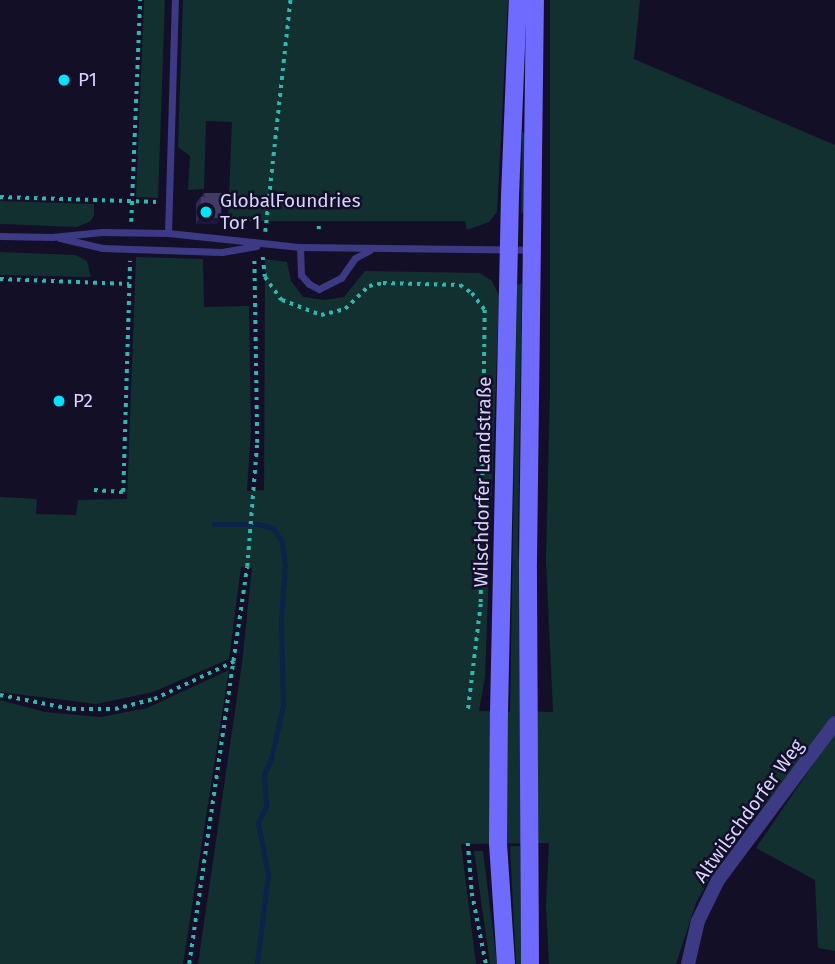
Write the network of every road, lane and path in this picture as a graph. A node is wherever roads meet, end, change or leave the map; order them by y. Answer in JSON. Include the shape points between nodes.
{"nodes":[{"id":1,"x":140,"y":0,"type":"edge"},
{"id":2,"x":175,"y":0,"type":"edge"},
{"id":3,"x":290,"y":0,"type":"edge"},
{"id":4,"x":518,"y":0,"type":"edge"},
{"id":5,"x":536,"y":0,"type":"edge"},
{"id":6,"x":0,"y":197,"type":"edge"},
{"id":7,"x":132,"y":201,"type":"junction"},
{"id":8,"x":169,"y":202,"type":"junction"},
{"id":9,"x":131,"y":232,"type":"junction"},
{"id":10,"x":168,"y":233,"type":"junction"},
{"id":11,"x":0,"y":236,"type":"edge"},
{"id":12,"x":52,"y":237,"type":"junction"},
{"id":13,"x":263,"y":245,"type":"junction"},
{"id":14,"x":300,"y":247,"type":"junction"},
{"id":15,"x":130,"y":248,"type":"junction"},
{"id":16,"x":372,"y":249,"type":"junction"},
{"id":17,"x":509,"y":249,"type":"junction"},
{"id":18,"x":534,"y":250,"type":"junction"},
{"id":19,"x":0,"y":279,"type":"edge"},
{"id":20,"x":129,"y":284,"type":"junction"},
{"id":21,"x":94,"y":489,"type":"dead end"},
{"id":22,"x":235,"y":661,"type":"junction"},
{"id":23,"x":0,"y":695,"type":"edge"},
{"id":24,"x":468,"y":712,"type":"dead end"},
{"id":25,"x":835,"y":723,"type":"edge"},
{"id":26,"x":468,"y":844,"type":"dead end"},
{"id":27,"x":190,"y":964,"type":"edge"},
{"id":28,"x":486,"y":964,"type":"edge"},
{"id":29,"x":506,"y":964,"type":"edge"},
{"id":30,"x":530,"y":964,"type":"edge"},
{"id":31,"x":688,"y":964,"type":"edge"}],
"edges":[{"from":1,"to":7,"type":"path"},
{"from":2,"to":8,"type":"lane"},
{"from":3,"to":13,"type":"path"},
{"from":4,"to":17,"type":"main road","name":"Wilschdorfer Landstraße"},
{"from":5,"to":18,"type":"main road"},
{"from":6,"to":7,"type":"path"},
{"from":7,"to":8,"type":"path"},
{"from":7,"to":9,"type":"path"},
{"from":8,"to":10,"type":"lane"},
{"from":9,"to":10,"type":"lane"},
{"from":9,"to":12,"type":"lane"},
{"from":10,"to":13,"type":"lane"},
{"from":11,"to":12,"type":"lane"},
{"from":12,"to":15,"type":"lane"},
{"from":13,"to":14,"type":"lane"},
{"from":13,"to":15,"type":"lane","via":[[222,252]]},
{"from":13,"to":22,"type":"path","via":[[252,260],[257,443]]},
{"from":13,"to":24,"type":"path","via":[[262,266],[270,288],[300,310],[321,316],[334,314],[369,286],[383,283],[460,285],[485,310],[481,604]]},
{"from":14,"to":16,"type":"lane"},
{"from":14,"to":16,"type":"lane","via":[[301,275],[318,289],[333,285],[355,258]]},
{"from":15,"to":20,"type":"path"},
{"from":16,"to":17,"type":"lane"},
{"from":17,"to":18,"type":"lane"},
{"from":17,"to":29,"type":"main road","name":"Wilschdorfer Landstraße","via":[[498,830]]},
{"from":18,"to":30,"type":"main road","via":[[528,561]]},
{"from":19,"to":20,"type":"path"},
{"from":20,"to":21,"type":"path","via":[[123,492]]},
{"from":22,"to":23,"type":"path","via":[[153,699],[115,709],[72,709]]},
{"from":22,"to":27,"type":"path"},
{"from":25,"to":31,"type":"street","name":"Altwilschdorfer Weg","via":[[718,880],[698,921]]},
{"from":26,"to":28,"type":"path"}]}
